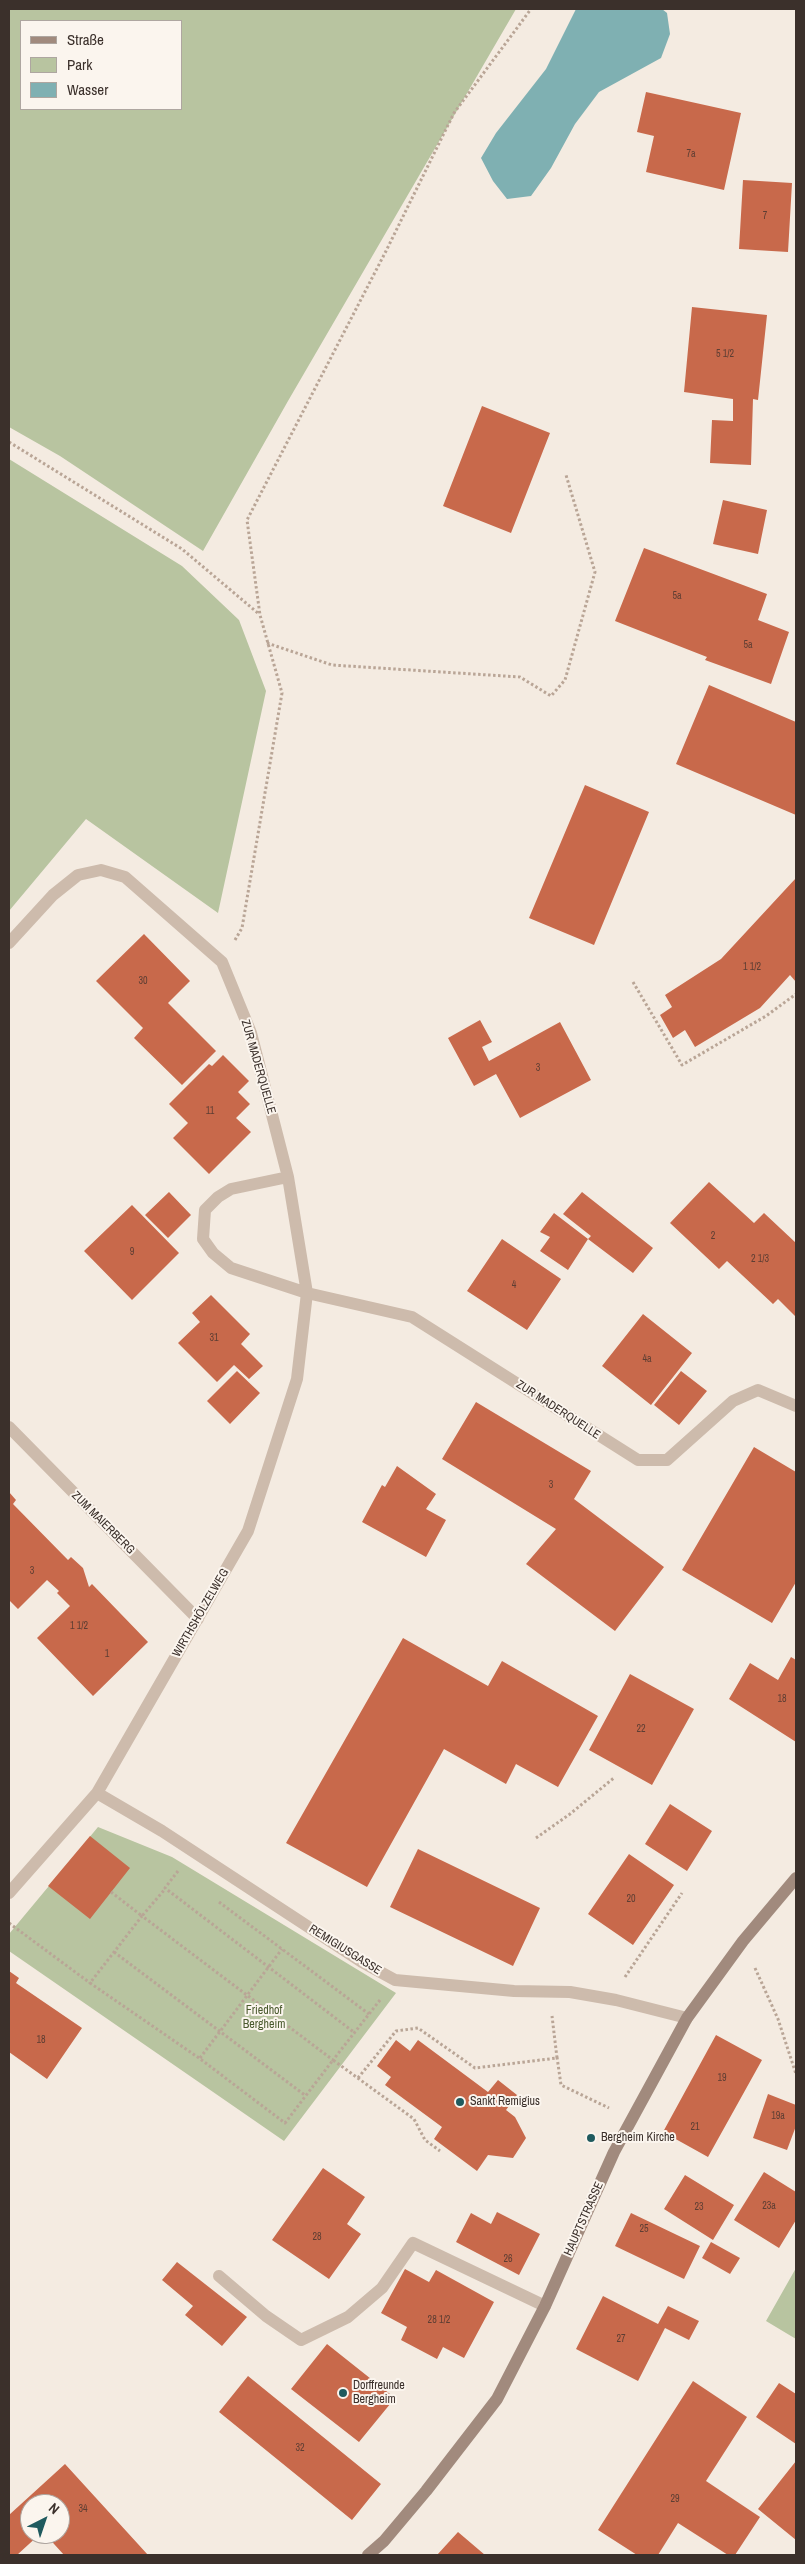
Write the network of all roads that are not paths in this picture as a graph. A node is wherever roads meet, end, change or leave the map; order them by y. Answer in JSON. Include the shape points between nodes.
{"nodes":[{"id":1,"x":9,"y":943,"type":"edge"},
{"id":2,"x":288,"y":1177,"type":"junction"},
{"id":3,"x":307,"y":1294,"type":"junction"},
{"id":4,"x":796,"y":1406,"type":"edge"},
{"id":5,"x":9,"y":1427,"type":"edge"},
{"id":6,"x":198,"y":1619,"type":"junction"},
{"id":7,"x":97,"y":1793,"type":"junction"},
{"id":8,"x":796,"y":1878,"type":"edge"},
{"id":9,"x":9,"y":1893,"type":"edge"},
{"id":10,"x":687,"y":2018,"type":"junction"},
{"id":11,"x":219,"y":2276,"type":"dead end"},
{"id":12,"x":546,"y":2306,"type":"junction"},
{"id":13,"x":368,"y":2555,"type":"edge"}],
"edges":[{"from":1,"to":2,"type":"street","name":"ZUR MADERQUELLE","via":[[53,895],[78,875],[101,870],[124,877],[222,962],[251,1033]]},
{"from":2,"to":3,"type":"street","name":"ZUR MADERQUELLE"},
{"from":2,"to":3,"type":"street","name":"ZUR MADERQUELLE","via":[[231,1189],[218,1197],[205,1210],[203,1239],[213,1253],[231,1268]]},
{"from":3,"to":4,"type":"street","name":"ZUR MADERQUELLE","via":[[412,1316],[638,1460],[667,1460],[733,1401],[758,1390]]},
{"from":3,"to":6,"type":"street","name":"WIRTHSHÖLZELWEG","via":[[297,1379],[248,1531]]},
{"from":5,"to":6,"type":"street","name":"ZUM MAIERBERG"},
{"from":6,"to":7,"type":"street","name":"WIRTHSHÖLZELWEG"},
{"from":7,"to":9,"type":"street","name":"WIRTHSHÖLZELWEG"},
{"from":7,"to":10,"type":"street","name":"REMIGIUSGASSE","via":[[395,1980],[514,1991],[570,1992]]},
{"from":8,"to":10,"type":"street","name":"HAUPTSTRASSE","via":[[743,1941]]},
{"from":10,"to":12,"type":"street","name":"HAUPTSTRASSE","via":[[614,2152]]},
{"from":11,"to":12,"type":"street","via":[[266,2316],[301,2340],[348,2317],[382,2288],[413,2242]]},
{"from":12,"to":13,"type":"street","name":"HAUPTSTRASSE","via":[[497,2398],[426,2491]]}]}
